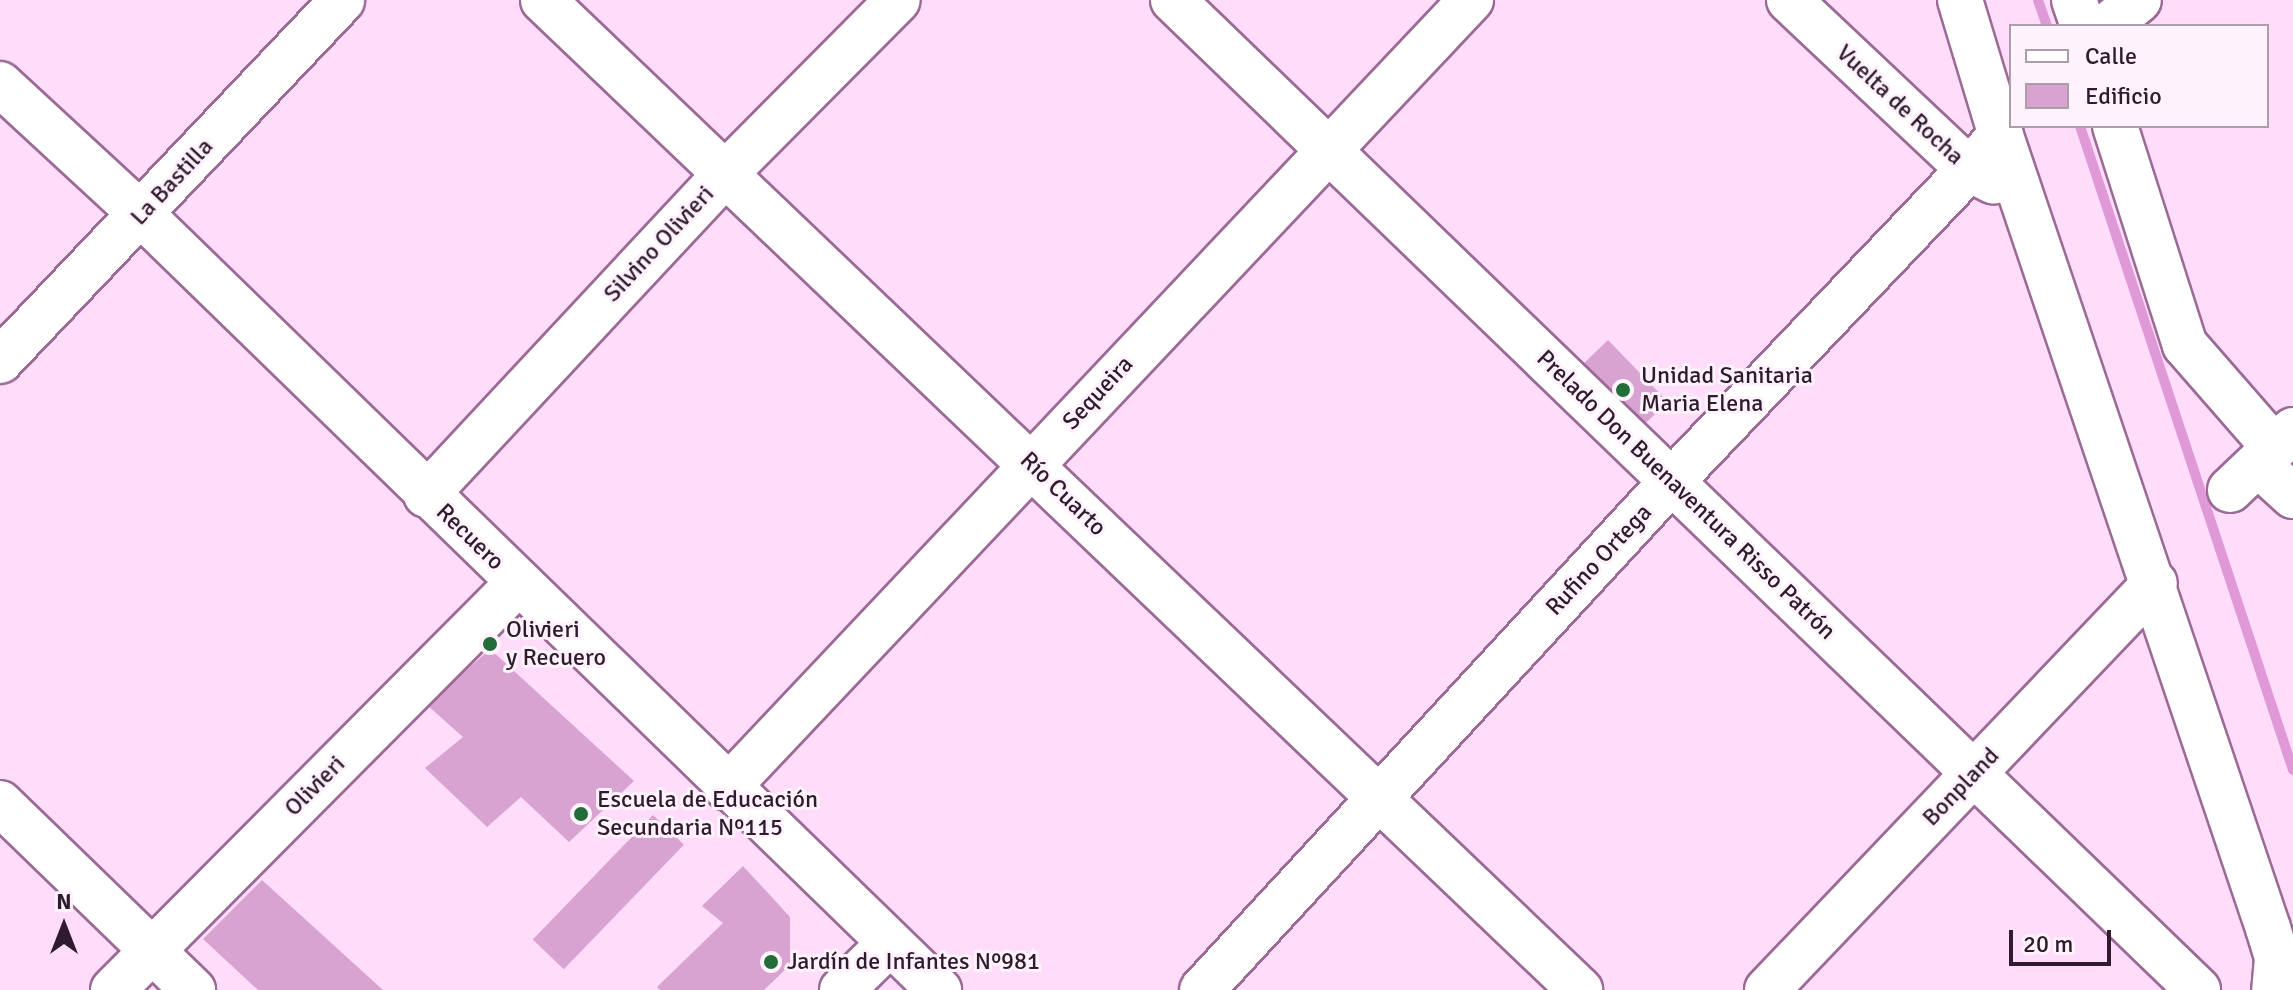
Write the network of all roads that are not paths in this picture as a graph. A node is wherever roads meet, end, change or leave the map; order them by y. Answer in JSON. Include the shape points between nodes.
{"nodes":[{"id":1,"x":342,"y":0,"type":"edge"},
{"id":2,"x":543,"y":0,"type":"edge"},
{"id":3,"x":898,"y":0,"type":"edge"},
{"id":4,"x":1173,"y":0,"type":"edge"},
{"id":5,"x":1471,"y":0,"type":"edge"},
{"id":6,"x":1789,"y":0,"type":"edge"},
{"id":7,"x":1960,"y":0,"type":"edge"},
{"id":8,"x":2074,"y":0,"type":"edge"},
{"id":9,"x":2139,"y":0,"type":"edge"},
{"id":10,"x":2082,"y":24,"type":"edge"},
{"id":11,"x":2109,"y":24,"type":"edge"},
{"id":12,"x":0,"y":84,"type":"edge"},
{"id":13,"x":2116,"y":128,"type":"edge"},
{"id":14,"x":2001,"y":136,"type":"junction"},
{"id":15,"x":1329,"y":148,"type":"junction"},
{"id":16,"x":1967,"y":168,"type":"junction"},
{"id":17,"x":725,"y":174,"type":"junction"},
{"id":18,"x":2021,"y":196,"type":"junction"},
{"id":19,"x":142,"y":215,"type":"junction"},
{"id":20,"x":0,"y":361,"type":"edge"},
{"id":21,"x":2264,"y":458,"type":"edge"},
{"id":22,"x":1031,"y":463,"type":"junction"},
{"id":23,"x":1671,"y":482,"type":"junction"},
{"id":24,"x":426,"y":495,"type":"junction"},
{"id":25,"x":2293,"y":496,"type":"edge"},
{"id":26,"x":518,"y":583,"type":"junction"},
{"id":27,"x":2155,"y":583,"type":"junction"},
{"id":28,"x":1975,"y":772,"type":"junction"},
{"id":29,"x":727,"y":788,"type":"junction"},
{"id":30,"x":1377,"y":800,"type":"junction"},
{"id":31,"x":0,"y":803,"type":"edge"},
{"id":32,"x":889,"y":944,"type":"junction"},
{"id":33,"x":150,"y":951,"type":"junction"},
{"id":34,"x":113,"y":990,"type":"edge"},
{"id":35,"x":193,"y":990,"type":"edge"},
{"id":36,"x":842,"y":990,"type":"edge"},
{"id":37,"x":939,"y":990,"type":"edge"},
{"id":38,"x":1202,"y":990,"type":"edge"},
{"id":39,"x":1580,"y":990,"type":"edge"},
{"id":40,"x":1767,"y":990,"type":"edge"},
{"id":41,"x":2198,"y":990,"type":"edge"},
{"id":42,"x":2274,"y":990,"type":"edge"}],
"edges":[{"from":1,"to":19,"type":"street","name":"La Bastilla"},
{"from":2,"to":17,"type":"street","name":"Río Cuarto"},
{"from":3,"to":17,"type":"street","name":"Silvino Olivieri"},
{"from":4,"to":15,"type":"street","name":"Prelado Don Buenaventura Risso Patrón"},
{"from":5,"to":15,"type":"street","name":"Sequeira"},
{"from":6,"to":16,"type":"street","name":"Vuelta de Rocha"},
{"from":7,"to":14,"type":"street"},
{"from":8,"to":10,"type":"street"},
{"from":9,"to":11,"type":"street"},
{"from":12,"to":19,"type":"street","name":"Recuero"},
{"from":13,"to":21,"type":"street","via":[[2185,345]]},
{"from":14,"to":16,"type":"street","name":"Rufino Ortega"},
{"from":14,"to":18,"type":"street"},
{"from":15,"to":22,"type":"street","name":"Sequeira"},
{"from":15,"to":23,"type":"street","name":"Prelado Don Buenaventura Risso Patrón"},
{"from":16,"to":18,"type":"street","name":"Vuelta de Rocha"},
{"from":16,"to":23,"type":"street","name":"Rufino Ortega"},
{"from":17,"to":22,"type":"street","name":"Río Cuarto"},
{"from":17,"to":24,"type":"street","name":"Silvino Olivieri"},
{"from":18,"to":27,"type":"street"},
{"from":19,"to":20,"type":"street","name":"La Bastilla"},
{"from":19,"to":24,"type":"street","name":"Recuero"},
{"from":21,"to":25,"type":"street"},
{"from":22,"to":29,"type":"street","name":"Sequeira"},
{"from":22,"to":30,"type":"street","name":"Río Cuarto"},
{"from":23,"to":28,"type":"street","name":"Prelado Don Buenaventura Risso Patrón"},
{"from":23,"to":30,"type":"street","name":"Rufino Ortega"},
{"from":24,"to":26,"type":"street","name":"Recuero"},
{"from":26,"to":29,"type":"street","name":"Recuero"},
{"from":26,"to":33,"type":"street","name":"Olivieri"},
{"from":27,"to":28,"type":"street","name":"Bonpland"},
{"from":27,"to":42,"type":"street","via":[[2277,958]]},
{"from":28,"to":40,"type":"street","name":"Bonpland"},
{"from":28,"to":41,"type":"street","name":"Prelado Don Buenaventura Risso Patrón"},
{"from":29,"to":32,"type":"street","name":"Recuero"},
{"from":30,"to":38,"type":"street","name":"Rufino Ortega"},
{"from":30,"to":39,"type":"street","name":"Río Cuarto"},
{"from":31,"to":33,"type":"street"},
{"from":32,"to":36,"type":"street"},
{"from":32,"to":37,"type":"street","name":"Recuero"},
{"from":33,"to":34,"type":"street","name":"Olivieri"},
{"from":33,"to":35,"type":"street"}]}
